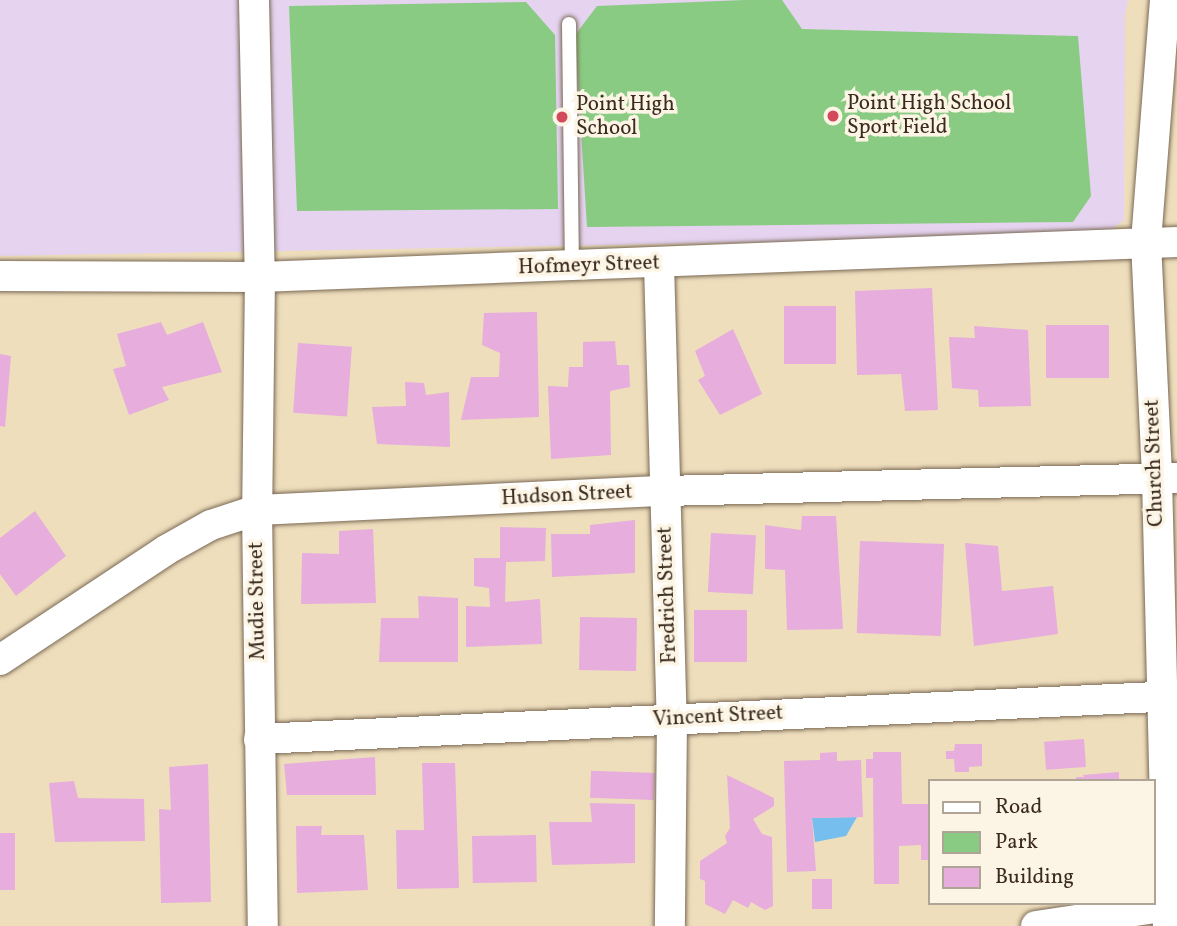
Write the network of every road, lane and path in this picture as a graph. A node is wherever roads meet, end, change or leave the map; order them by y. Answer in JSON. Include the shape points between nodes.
{"nodes":[{"id":1,"x":254,"y":0,"type":"edge"},
{"id":2,"x":1165,"y":0,"type":"edge"},
{"id":3,"x":569,"y":24,"type":"dead end"},
{"id":4,"x":1146,"y":242,"type":"junction"},
{"id":5,"x":1177,"y":242,"type":"edge"},
{"id":6,"x":659,"y":264,"type":"junction"},
{"id":7,"x":572,"y":266,"type":"junction"},
{"id":8,"x":0,"y":276,"type":"edge"},
{"id":9,"x":260,"y":276,"type":"junction"},
{"id":10,"x":1167,"y":478,"type":"edge"},
{"id":11,"x":665,"y":491,"type":"junction"},
{"id":12,"x":257,"y":510,"type":"junction"},
{"id":13,"x":0,"y":660,"type":"edge"},
{"id":14,"x":1169,"y":696,"type":"edge"},
{"id":15,"x":672,"y":720,"type":"junction"},
{"id":16,"x":259,"y":739,"type":"junction"},
{"id":17,"x":1172,"y":850,"type":"edge"},
{"id":18,"x":1168,"y":916,"type":"edge"},
{"id":19,"x":263,"y":926,"type":"edge"},
{"id":20,"x":670,"y":926,"type":"edge"},
{"id":21,"x":1036,"y":926,"type":"edge"}],
"edges":[{"from":1,"to":9,"type":"street","name":"Mudie Street"},
{"from":2,"to":4,"type":"street","name":"Church Street"},
{"from":3,"to":7,"type":"lane"},
{"from":4,"to":5,"type":"street","name":"Hofmeyr Street"},
{"from":4,"to":6,"type":"street","name":"Hofmeyr Street"},
{"from":4,"to":10,"type":"street","name":"Church Street"},
{"from":6,"to":7,"type":"street","name":"Hofmeyr Street"},
{"from":6,"to":11,"type":"street","name":"Fredrich Street"},
{"from":7,"to":9,"type":"street","name":"Hofmeyr Street"},
{"from":8,"to":9,"type":"street","name":"Hofmeyr Street"},
{"from":9,"to":12,"type":"street","name":"Mudie Street"},
{"from":10,"to":11,"type":"street","name":"Hudson Street"},
{"from":10,"to":14,"type":"street","name":"Church Street"},
{"from":11,"to":12,"type":"street","name":"Hudson Street"},
{"from":11,"to":15,"type":"street","name":"Fredrich Street"},
{"from":12,"to":13,"type":"street","name":"Hudson Street","via":[[211,525],[166,550]]},
{"from":12,"to":16,"type":"street","name":"Mudie Street"},
{"from":14,"to":15,"type":"street","name":"Vincent Street"},
{"from":14,"to":17,"type":"street","name":"Church Street"},
{"from":15,"to":16,"type":"street","name":"Vincent Street"},
{"from":15,"to":20,"type":"street","name":"Fredrich Street"},
{"from":16,"to":19,"type":"street","name":"Mudie Street"},
{"from":17,"to":18,"type":"street","name":"Church Street"},
{"from":18,"to":21,"type":"street"}]}
